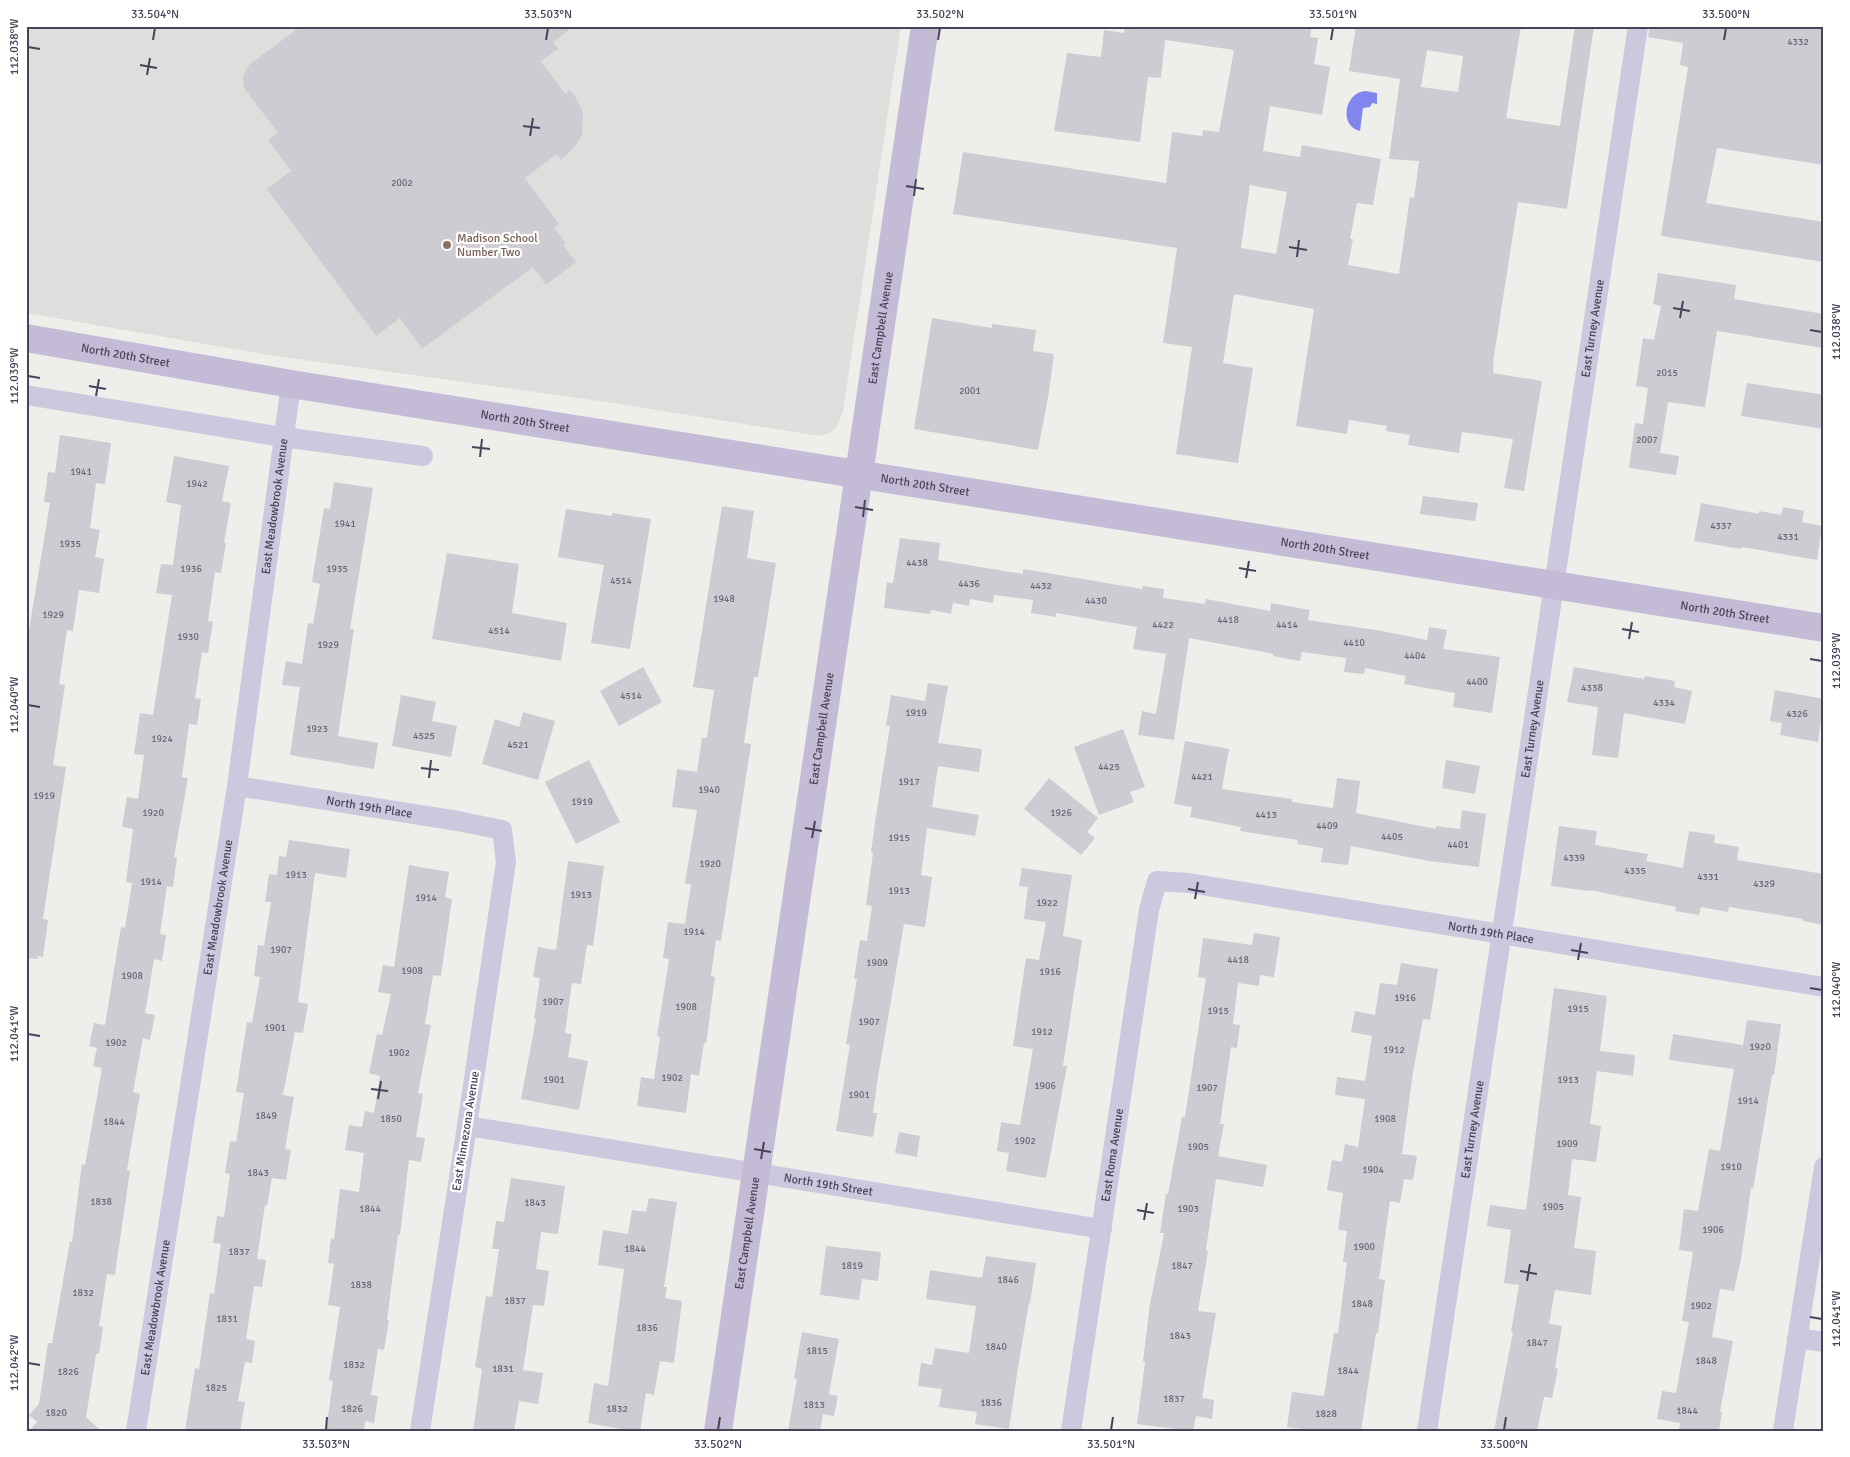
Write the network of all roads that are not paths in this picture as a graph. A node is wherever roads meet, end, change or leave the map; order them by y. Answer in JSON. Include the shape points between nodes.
{"nodes":[{"id":1,"x":925,"y":26,"type":"edge"},
{"id":2,"x":1638,"y":26,"type":"edge"},
{"id":3,"x":26,"y":338,"type":"edge"},
{"id":4,"x":291,"y":384,"type":"junction"},
{"id":5,"x":26,"y":395,"type":"edge"},
{"id":6,"x":283,"y":436,"type":"junction"},
{"id":7,"x":423,"y":456,"type":"dead end"},
{"id":8,"x":860,"y":474,"type":"junction"},
{"id":9,"x":1555,"y":585,"type":"junction"},
{"id":10,"x":1824,"y":628,"type":"edge"},
{"id":11,"x":237,"y":786,"type":"junction"},
{"id":12,"x":502,"y":830,"type":"joint"},
{"id":13,"x":1158,"y":881,"type":"joint"},
{"id":14,"x":1502,"y":934,"type":"junction"},
{"id":15,"x":1824,"y":987,"type":"edge"},
{"id":16,"x":467,"y":1126,"type":"junction"},
{"id":17,"x":1824,"y":1167,"type":"edge"},
{"id":18,"x":757,"y":1173,"type":"junction"},
{"id":19,"x":1102,"y":1229,"type":"junction"},
{"id":20,"x":1797,"y":1338,"type":"junction"},
{"id":21,"x":1824,"y":1342,"type":"edge"},
{"id":22,"x":136,"y":1431,"type":"edge"},
{"id":23,"x":420,"y":1431,"type":"edge"},
{"id":24,"x":718,"y":1431,"type":"edge"},
{"id":25,"x":1071,"y":1431,"type":"edge"},
{"id":26,"x":1426,"y":1431,"type":"edge"},
{"id":27,"x":1783,"y":1431,"type":"edge"}],
"edges":[{"from":1,"to":8,"type":"street","name":"East Campbell Avenue"},
{"from":2,"to":9,"type":"street","name":"East Turney Avenue"},
{"from":3,"to":4,"type":"street","name":"North 20th Street"},
{"from":4,"to":6,"type":"street","name":"East Meadowbrook Avenue"},
{"from":4,"to":8,"type":"street","name":"North 20th Street"},
{"from":5,"to":6,"type":"street"},
{"from":6,"to":7,"type":"street"},
{"from":6,"to":11,"type":"street","name":"East Meadowbrook Avenue"},
{"from":8,"to":9,"type":"street","name":"North 20th Street"},
{"from":8,"to":18,"type":"street","name":"East Campbell Avenue"},
{"from":9,"to":10,"type":"street","name":"North 20th Street"},
{"from":9,"to":14,"type":"street","name":"East Turney Avenue"},
{"from":11,"to":12,"type":"street","name":"North 19th Place"},
{"from":11,"to":22,"type":"street","name":"East Meadowbrook Avenue"},
{"from":12,"to":16,"type":"street","name":"East Minnezona Avenue","via":[[506,862]]},
{"from":13,"to":14,"type":"street","name":"North 19th Place","via":[[1189,883]]},
{"from":13,"to":19,"type":"street","name":"East Roma Avenue","via":[[1149,910]]},
{"from":14,"to":15,"type":"street","name":"North 19th Place"},
{"from":14,"to":26,"type":"street","name":"East Turney Avenue"},
{"from":16,"to":18,"type":"street","name":"North 19th Street"},
{"from":16,"to":23,"type":"street","name":"East Minnezona Avenue"},
{"from":17,"to":20,"type":"street"},
{"from":18,"to":19,"type":"street","name":"North 19th Street"},
{"from":18,"to":24,"type":"street","name":"East Campbell Avenue"},
{"from":19,"to":25,"type":"street","name":"East Roma Avenue"},
{"from":20,"to":21,"type":"street"},
{"from":20,"to":27,"type":"street"}]}
